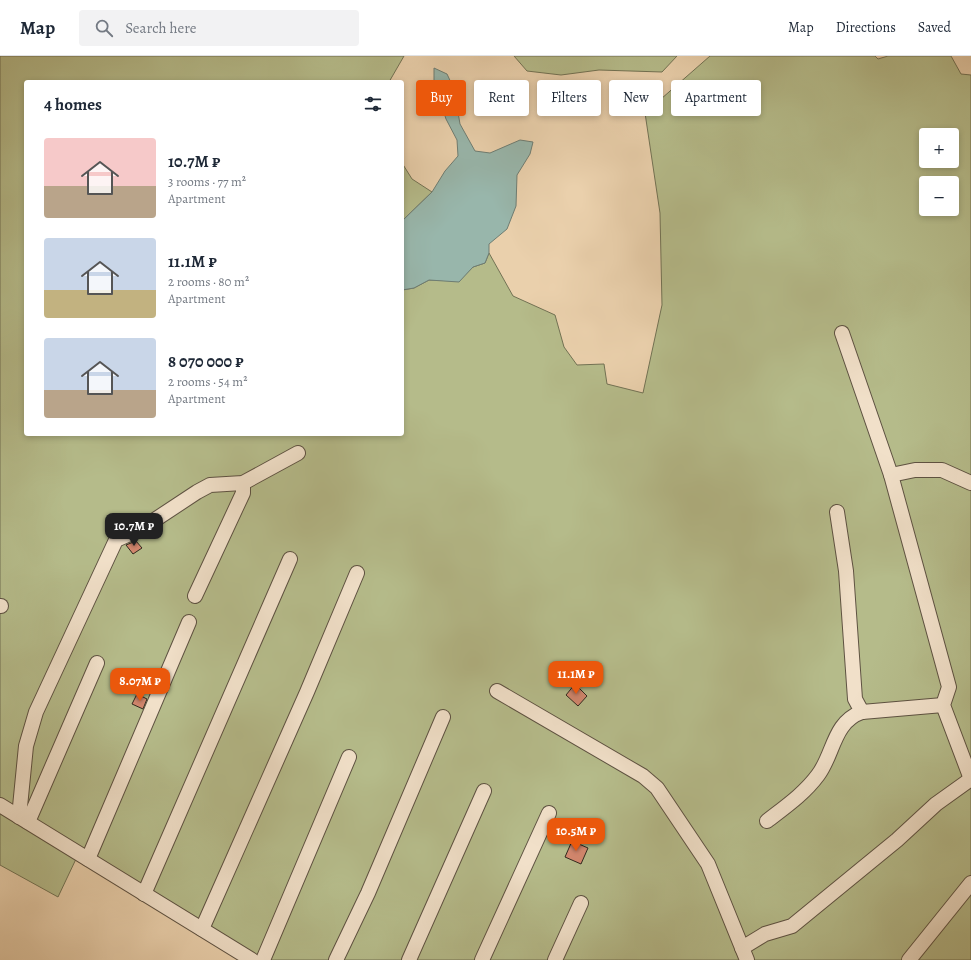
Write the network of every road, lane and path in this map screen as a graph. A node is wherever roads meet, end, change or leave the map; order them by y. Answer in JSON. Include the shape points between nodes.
{"nodes":[{"id":1,"x":842,"y":333,"type":"dead end"},
{"id":2,"x":298,"y":453,"type":"dead end"},
{"id":3,"x":891,"y":475,"type":"junction"},
{"id":4,"x":243,"y":483,"type":"junction"},
{"id":5,"x":971,"y":483,"type":"edge"},
{"id":6,"x":837,"y":512,"type":"dead end"},
{"id":7,"x":290,"y":559,"type":"dead end"},
{"id":8,"x":357,"y":573,"type":"dead end"},
{"id":9,"x":195,"y":596,"type":"dead end"},
{"id":10,"x":189,"y":622,"type":"dead end"},
{"id":11,"x":97,"y":663,"type":"dead end"},
{"id":12,"x":498,"y":691,"type":"dead end"},
{"id":13,"x":943,"y":705,"type":"junction"},
{"id":14,"x":862,"y":712,"type":"junction"},
{"id":15,"x":444,"y":717,"type":"dead end"},
{"id":16,"x":349,"y":758,"type":"dead end"},
{"id":17,"x":971,"y":779,"type":"edge"},
{"id":18,"x":484,"y":791,"type":"dead end"},
{"id":19,"x":0,"y":805,"type":"edge"},
{"id":20,"x":548,"y":813,"type":"dead end"},
{"id":21,"x":23,"y":819,"type":"junction"},
{"id":22,"x":767,"y":821,"type":"dead end"},
{"id":23,"x":88,"y":859,"type":"junction"},
{"id":24,"x":971,"y":883,"type":"edge"},
{"id":25,"x":144,"y":894,"type":"junction"},
{"id":26,"x":581,"y":903,"type":"dead end"},
{"id":27,"x":202,"y":929,"type":"junction"},
{"id":28,"x":745,"y":954,"type":"edge"},
{"id":29,"x":252,"y":960,"type":"edge"},
{"id":30,"x":263,"y":960,"type":"edge"},
{"id":31,"x":336,"y":960,"type":"edge"},
{"id":32,"x":409,"y":960,"type":"edge"},
{"id":33,"x":482,"y":960,"type":"edge"},
{"id":34,"x":554,"y":960,"type":"edge"},
{"id":35,"x":909,"y":960,"type":"edge"}],
"edges":[{"from":1,"to":3,"type":"street"},
{"from":2,"to":4,"type":"street"},
{"from":3,"to":5,"type":"street","via":[[915,470],[942,470]]},
{"from":3,"to":13,"type":"street","via":[[949,687]]},
{"from":4,"to":9,"type":"street","via":[[243,493]]},
{"from":4,"to":21,"type":"street","via":[[210,485],[141,529],[116,540],[36,712],[26,746]]},
{"from":6,"to":14,"type":"street","via":[[846,571],[855,699]]},
{"from":7,"to":25,"type":"street"},
{"from":8,"to":27,"type":"street"},
{"from":10,"to":23,"type":"street"},
{"from":11,"to":21,"type":"street"},
{"from":12,"to":28,"type":"street","via":[[643,776],[657,788],[708,864]]},
{"from":13,"to":14,"type":"street"},
{"from":13,"to":17,"type":"street"},
{"from":14,"to":22,"type":"street","via":[[852,715],[838,732],[819,774],[798,798]]},
{"from":15,"to":31,"type":"street","via":[[368,893]]},
{"from":16,"to":30,"type":"street"},
{"from":17,"to":28,"type":"street","via":[[936,804],[897,840],[792,926],[764,934]]},
{"from":18,"to":32,"type":"street"},
{"from":19,"to":21,"type":"street"},
{"from":20,"to":33,"type":"street"},
{"from":21,"to":23,"type":"street"},
{"from":23,"to":25,"type":"street"},
{"from":24,"to":35,"type":"street"},
{"from":25,"to":27,"type":"street"},
{"from":26,"to":34,"type":"street"},
{"from":27,"to":29,"type":"street"}]}
